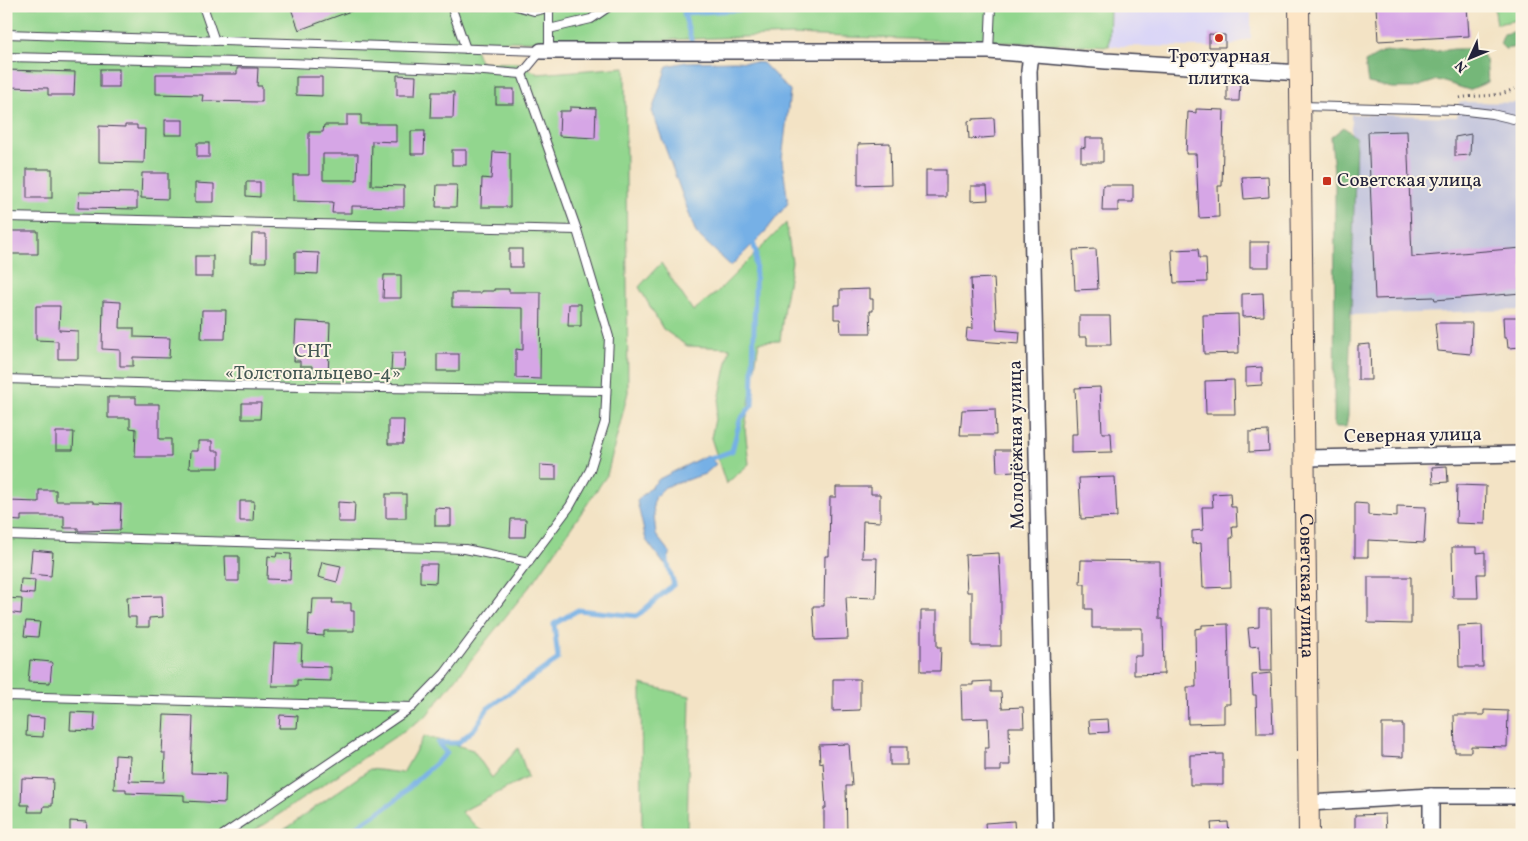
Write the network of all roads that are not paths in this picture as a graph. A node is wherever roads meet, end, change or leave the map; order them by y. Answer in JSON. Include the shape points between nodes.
{"nodes":[{"id":1,"x":203,"y":6,"type":"edge"},
{"id":2,"x":451,"y":6,"type":"edge"},
{"id":3,"x":516,"y":6,"type":"edge"},
{"id":4,"x":557,"y":6,"type":"edge"},
{"id":5,"x":610,"y":6,"type":"edge"},
{"id":6,"x":991,"y":6,"type":"edge"},
{"id":7,"x":1299,"y":6,"type":"edge"},
{"id":8,"x":549,"y":8,"type":"junction"},
{"id":9,"x":549,"y":28,"type":"junction"},
{"id":10,"x":6,"y":34,"type":"edge"},
{"id":11,"x":214,"y":41,"type":"junction"},
{"id":12,"x":466,"y":49,"type":"junction"},
{"id":13,"x":545,"y":51,"type":"junction"},
{"id":14,"x":989,"y":51,"type":"junction"},
{"id":15,"x":1031,"y":54,"type":"junction"},
{"id":16,"x":6,"y":57,"type":"edge"},
{"id":17,"x":1300,"y":73,"type":"junction"},
{"id":18,"x":522,"y":74,"type":"junction"},
{"id":19,"x":1301,"y":106,"type":"junction"},
{"id":20,"x":1522,"y":121,"type":"edge"},
{"id":21,"x":6,"y":217,"type":"edge"},
{"id":22,"x":577,"y":230,"type":"junction"},
{"id":23,"x":6,"y":378,"type":"edge"},
{"id":24,"x":606,"y":391,"type":"junction"},
{"id":25,"x":1522,"y":454,"type":"edge"},
{"id":26,"x":1305,"y":458,"type":"junction"},
{"id":27,"x":6,"y":535,"type":"edge"},
{"id":28,"x":529,"y":562,"type":"junction"},
{"id":29,"x":6,"y":696,"type":"edge"},
{"id":30,"x":412,"y":707,"type":"junction"},
{"id":31,"x":1431,"y":796,"type":"junction"},
{"id":32,"x":1522,"y":796,"type":"edge"},
{"id":33,"x":1309,"y":803,"type":"junction"},
{"id":34,"x":223,"y":835,"type":"edge"},
{"id":35,"x":1045,"y":835,"type":"edge"},
{"id":36,"x":1309,"y":835,"type":"edge"},
{"id":37,"x":1431,"y":835,"type":"edge"}],
"edges":[{"from":1,"to":11,"type":"lane"},
{"from":2,"to":12,"type":"lane"},
{"from":3,"to":8,"type":"lane","via":[[534,11]]},
{"from":4,"to":8,"type":"lane"},
{"from":5,"to":9,"type":"lane","via":[[592,19]]},
{"from":6,"to":14,"type":"lane"},
{"from":7,"to":17,"type":"street","name":"Советская улица"},
{"from":8,"to":9,"type":"lane"},
{"from":9,"to":13,"type":"lane"},
{"from":10,"to":11,"type":"lane"},
{"from":11,"to":12,"type":"lane"},
{"from":12,"to":13,"type":"lane"},
{"from":13,"to":14,"type":"street"},
{"from":13,"to":18,"type":"lane"},
{"from":14,"to":15,"type":"street"},
{"from":15,"to":17,"type":"street"},
{"from":15,"to":35,"type":"street","name":"Молодёжная улица"},
{"from":16,"to":18,"type":"lane","via":[[299,64]]},
{"from":17,"to":19,"type":"street","name":"Советская улица"},
{"from":18,"to":22,"type":"lane"},
{"from":19,"to":20,"type":"lane","via":[[1447,109]]},
{"from":19,"to":26,"type":"street","name":"Советская улица"},
{"from":21,"to":22,"type":"lane"},
{"from":22,"to":24,"type":"lane","via":[[609,337]]},
{"from":23,"to":24,"type":"lane","via":[[234,386]]},
{"from":24,"to":28,"type":"lane","via":[[604,422],[590,470],[570,506]]},
{"from":25,"to":26,"type":"street","name":"Северная улица"},
{"from":26,"to":33,"type":"street","name":"Советская улица"},
{"from":27,"to":28,"type":"lane","via":[[464,549]]},
{"from":28,"to":30,"type":"lane","via":[[445,673]]},
{"from":29,"to":30,"type":"lane"},
{"from":30,"to":34,"type":"lane"},
{"from":31,"to":32,"type":"street"},
{"from":31,"to":33,"type":"street"},
{"from":31,"to":37,"type":"street"},
{"from":33,"to":36,"type":"street","name":"Советская улица"}]}
